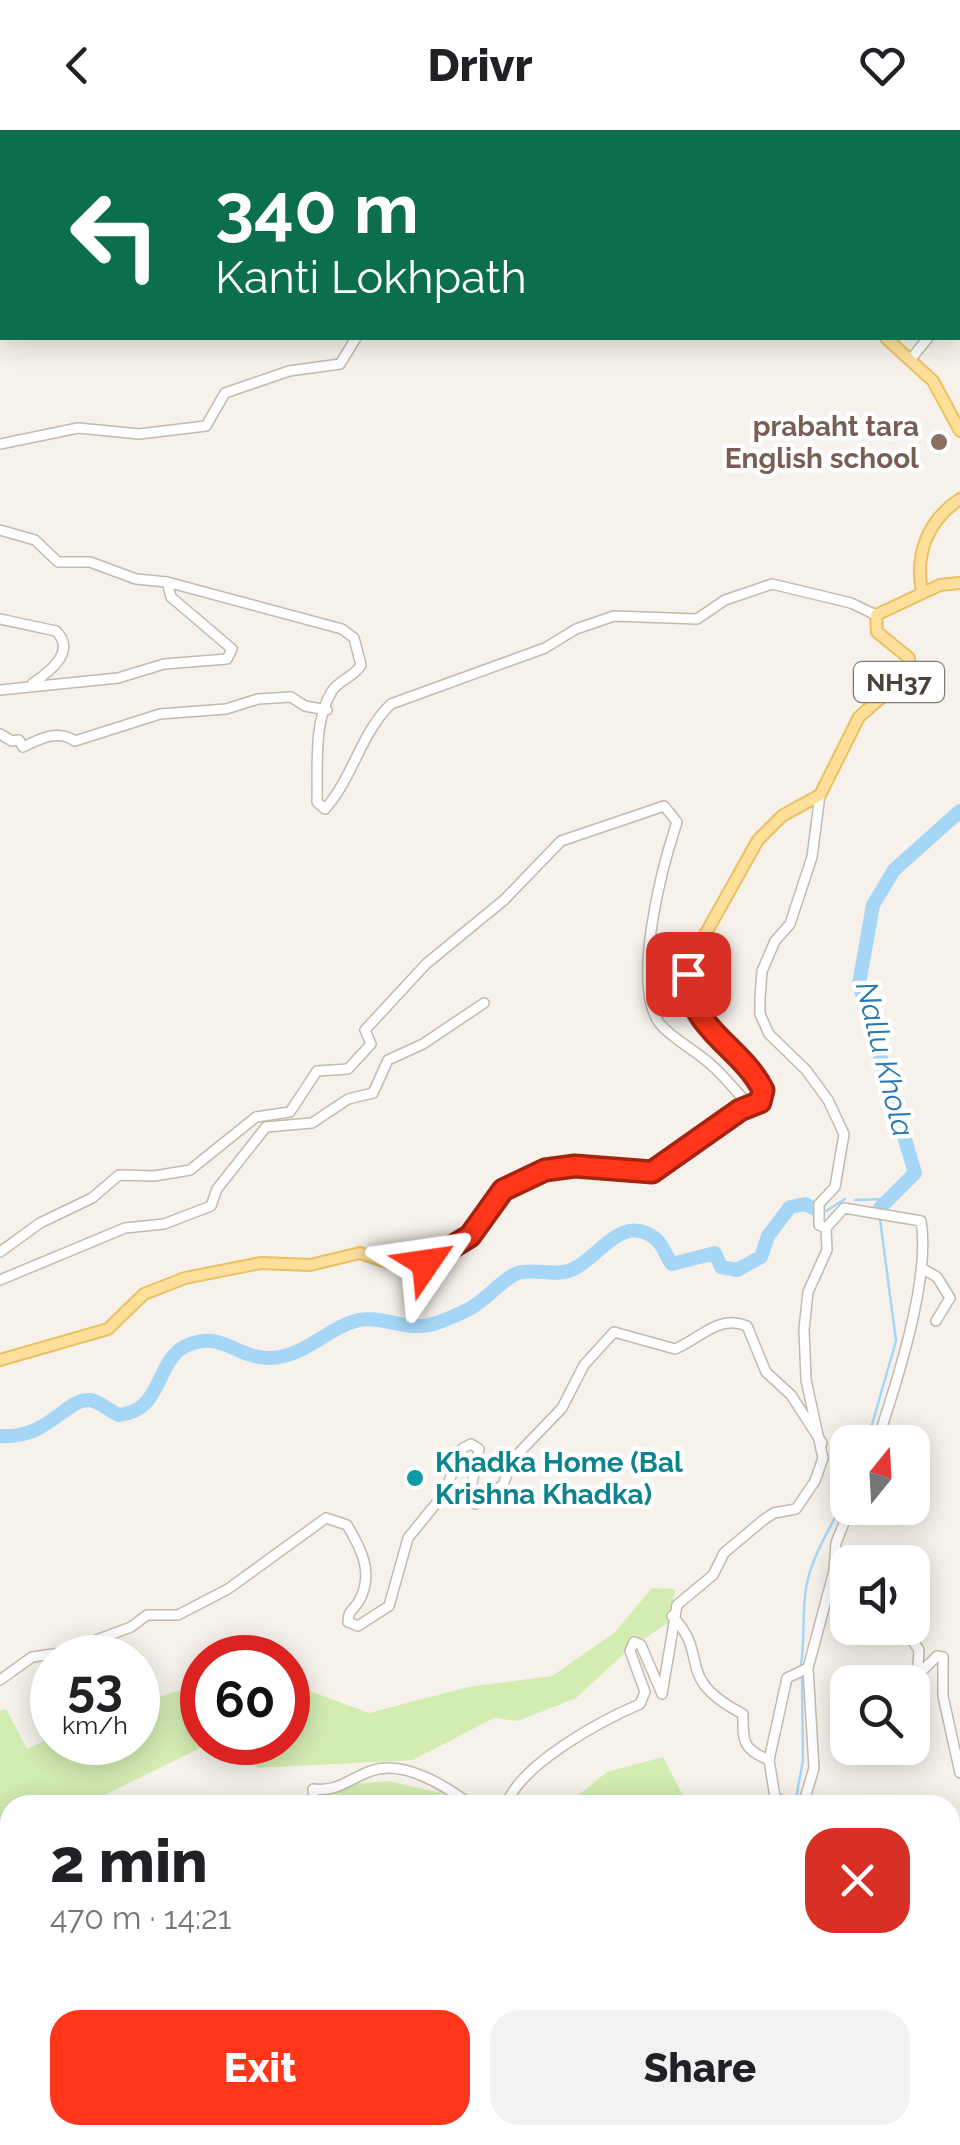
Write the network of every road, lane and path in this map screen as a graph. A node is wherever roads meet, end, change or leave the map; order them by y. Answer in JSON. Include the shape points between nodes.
{"nodes":[{"id":1,"x":355,"y":340,"type":"edge"},
{"id":2,"x":888,"y":340,"type":"edge"},
{"id":3,"x":926,"y":340,"type":"edge"},
{"id":4,"x":910,"y":360,"type":"junction"},
{"id":5,"x":960,"y":431,"type":"edge"},
{"id":6,"x":0,"y":444,"type":"edge"},
{"id":7,"x":960,"y":499,"type":"edge"},
{"id":8,"x":0,"y":530,"type":"edge"},
{"id":9,"x":167,"y":582,"type":"junction"},
{"id":10,"x":960,"y":583,"type":"edge"},
{"id":11,"x":922,"y":592,"type":"junction"},
{"id":12,"x":876,"y":615,"type":"junction"},
{"id":13,"x":0,"y":618,"type":"edge"},
{"id":14,"x":30,"y":686,"type":"junction"},
{"id":15,"x":0,"y":690,"type":"edge"},
{"id":16,"x":328,"y":710,"type":"junction"},
{"id":17,"x":0,"y":734,"type":"edge"},
{"id":18,"x":820,"y":795,"type":"junction"},
{"id":19,"x":484,"y":1003,"type":"dead end"},
{"id":20,"x":750,"y":1106,"type":"junction"},
{"id":21,"x":290,"y":1112,"type":"junction"},
{"id":22,"x":312,"y":1123,"type":"junction"},
{"id":23,"x":826,"y":1228,"type":"junction"},
{"id":24,"x":0,"y":1252,"type":"edge"},
{"id":25,"x":923,"y":1268,"type":"junction"},
{"id":26,"x":0,"y":1280,"type":"edge"},
{"id":27,"x":936,"y":1322,"type":"dead end"},
{"id":28,"x":0,"y":1360,"type":"edge"},
{"id":29,"x":882,"y":1425,"type":"edge"},
{"id":30,"x":822,"y":1443,"type":"junction"},
{"id":31,"x":843,"y":1525,"type":"edge"},
{"id":32,"x":828,"y":1596,"type":"joint"},
{"id":33,"x":672,"y":1616,"type":"junction"},
{"id":34,"x":916,"y":1645,"type":"edge"},
{"id":35,"x":808,"y":1668,"type":"junction"},
{"id":36,"x":0,"y":1680,"type":"edge"},
{"id":37,"x":769,"y":1760,"type":"junction"},
{"id":38,"x":960,"y":1773,"type":"edge"},
{"id":39,"x":313,"y":1795,"type":"edge"},
{"id":40,"x":452,"y":1795,"type":"edge"},
{"id":41,"x":511,"y":1795,"type":"edge"},
{"id":42,"x":775,"y":1795,"type":"edge"},
{"id":43,"x":806,"y":1795,"type":"edge"}],
"edges":[{"from":1,"to":6,"type":"street","via":[[340,364],[289,371],[226,393],[206,426],[138,434],[78,428]]},
{"from":2,"to":4,"type":"main road"},
{"from":3,"to":4,"type":"street"},
{"from":4,"to":5,"type":"main road","via":[[933,381]]},
{"from":7,"to":11,"type":"main road","via":[[924,540]]},
{"from":8,"to":9,"type":"street","via":[[36,540],[58,562],[90,562]]},
{"from":9,"to":14,"type":"street","via":[[170,597],[232,649],[227,659]]},
{"from":9,"to":16,"type":"street","via":[[342,628],[354,638],[361,665],[332,690]]},
{"from":10,"to":11,"type":"main road"},
{"from":11,"to":12,"type":"main road"},
{"from":12,"to":16,"type":"street","via":[[772,584],[725,600],[697,619],[614,616],[391,704],[374,720],[325,809],[317,802],[320,725]]},
{"from":12,"to":18,"type":"main road","number":"NH37","via":[[878,632],[912,667],[859,717]]},
{"from":13,"to":14,"type":"street","via":[[63,638],[53,669]]},
{"from":14,"to":15,"type":"street"},
{"from":16,"to":17,"type":"street","via":[[291,696],[258,698],[226,709],[160,714],[75,741],[46,736],[22,747]]},
{"from":18,"to":20,"type":"main road","via":[[782,816],[758,840],[688,974],[697,1014],[760,1084],[762,1098]]},
{"from":18,"to":23,"type":"street","via":[[812,857],[790,924],[762,970],[760,1014],[828,1100],[844,1134],[835,1187],[818,1204],[818,1225]]},
{"from":19,"to":22,"type":"street","via":[[388,1060],[373,1093],[348,1099]]},
{"from":20,"to":21,"type":"street","via":[[654,1011],[649,975],[656,902],[677,822],[664,806],[562,841],[398,992],[365,1030],[370,1044],[348,1069],[317,1071]]},
{"from":20,"to":28,"type":"main road","via":[[652,1172],[575,1166],[519,1180],[490,1204],[470,1236],[417,1267],[360,1253],[184,1278],[144,1294],[108,1329]]},
{"from":21,"to":22,"type":"street"},
{"from":21,"to":24,"type":"street","via":[[256,1117],[190,1170],[120,1176]]},
{"from":22,"to":26,"type":"street","via":[[266,1127],[211,1206],[164,1224],[124,1228]]},
{"from":23,"to":25,"type":"street","via":[[844,1208],[921,1220]]},
{"from":23,"to":30,"type":"street","via":[[827,1250],[808,1292],[804,1329],[806,1380]]},
{"from":25,"to":27,"type":"street","via":[[950,1298]]},
{"from":25,"to":29,"type":"street"},
{"from":30,"to":33,"type":"street","via":[[821,1470],[796,1508],[774,1513],[724,1554],[713,1575]]},
{"from":30,"to":36,"type":"street","via":[[792,1395],[766,1372],[747,1326],[707,1328],[675,1349],[614,1332],[584,1365],[562,1408],[512,1460],[503,1485],[476,1504],[470,1493],[479,1449],[463,1448],[443,1496],[408,1538],[389,1606],[358,1626],[347,1615],[367,1582],[365,1563],[348,1526],[326,1518],[228,1589],[178,1615],[147,1614],[131,1627],[22,1662]]},
{"from":31,"to":32,"type":"street"},
{"from":32,"to":35,"type":"street"},
{"from":33,"to":37,"type":"street","via":[[688,1639],[696,1678],[743,1714],[740,1736]]},
{"from":33,"to":41,"type":"street","via":[[662,1694],[641,1644],[634,1642],[630,1652],[645,1692],[640,1704],[604,1719],[522,1774]]},
{"from":34,"to":38,"type":"street","via":[[918,1666],[943,1657],[943,1696]]},
{"from":35,"to":37,"type":"street","via":[[787,1678]]},
{"from":35,"to":43,"type":"street","via":[[814,1768]]},
{"from":37,"to":42,"type":"street"},
{"from":39,"to":40,"type":"street","via":[[312,1789],[343,1788],[389,1767]]}]}
